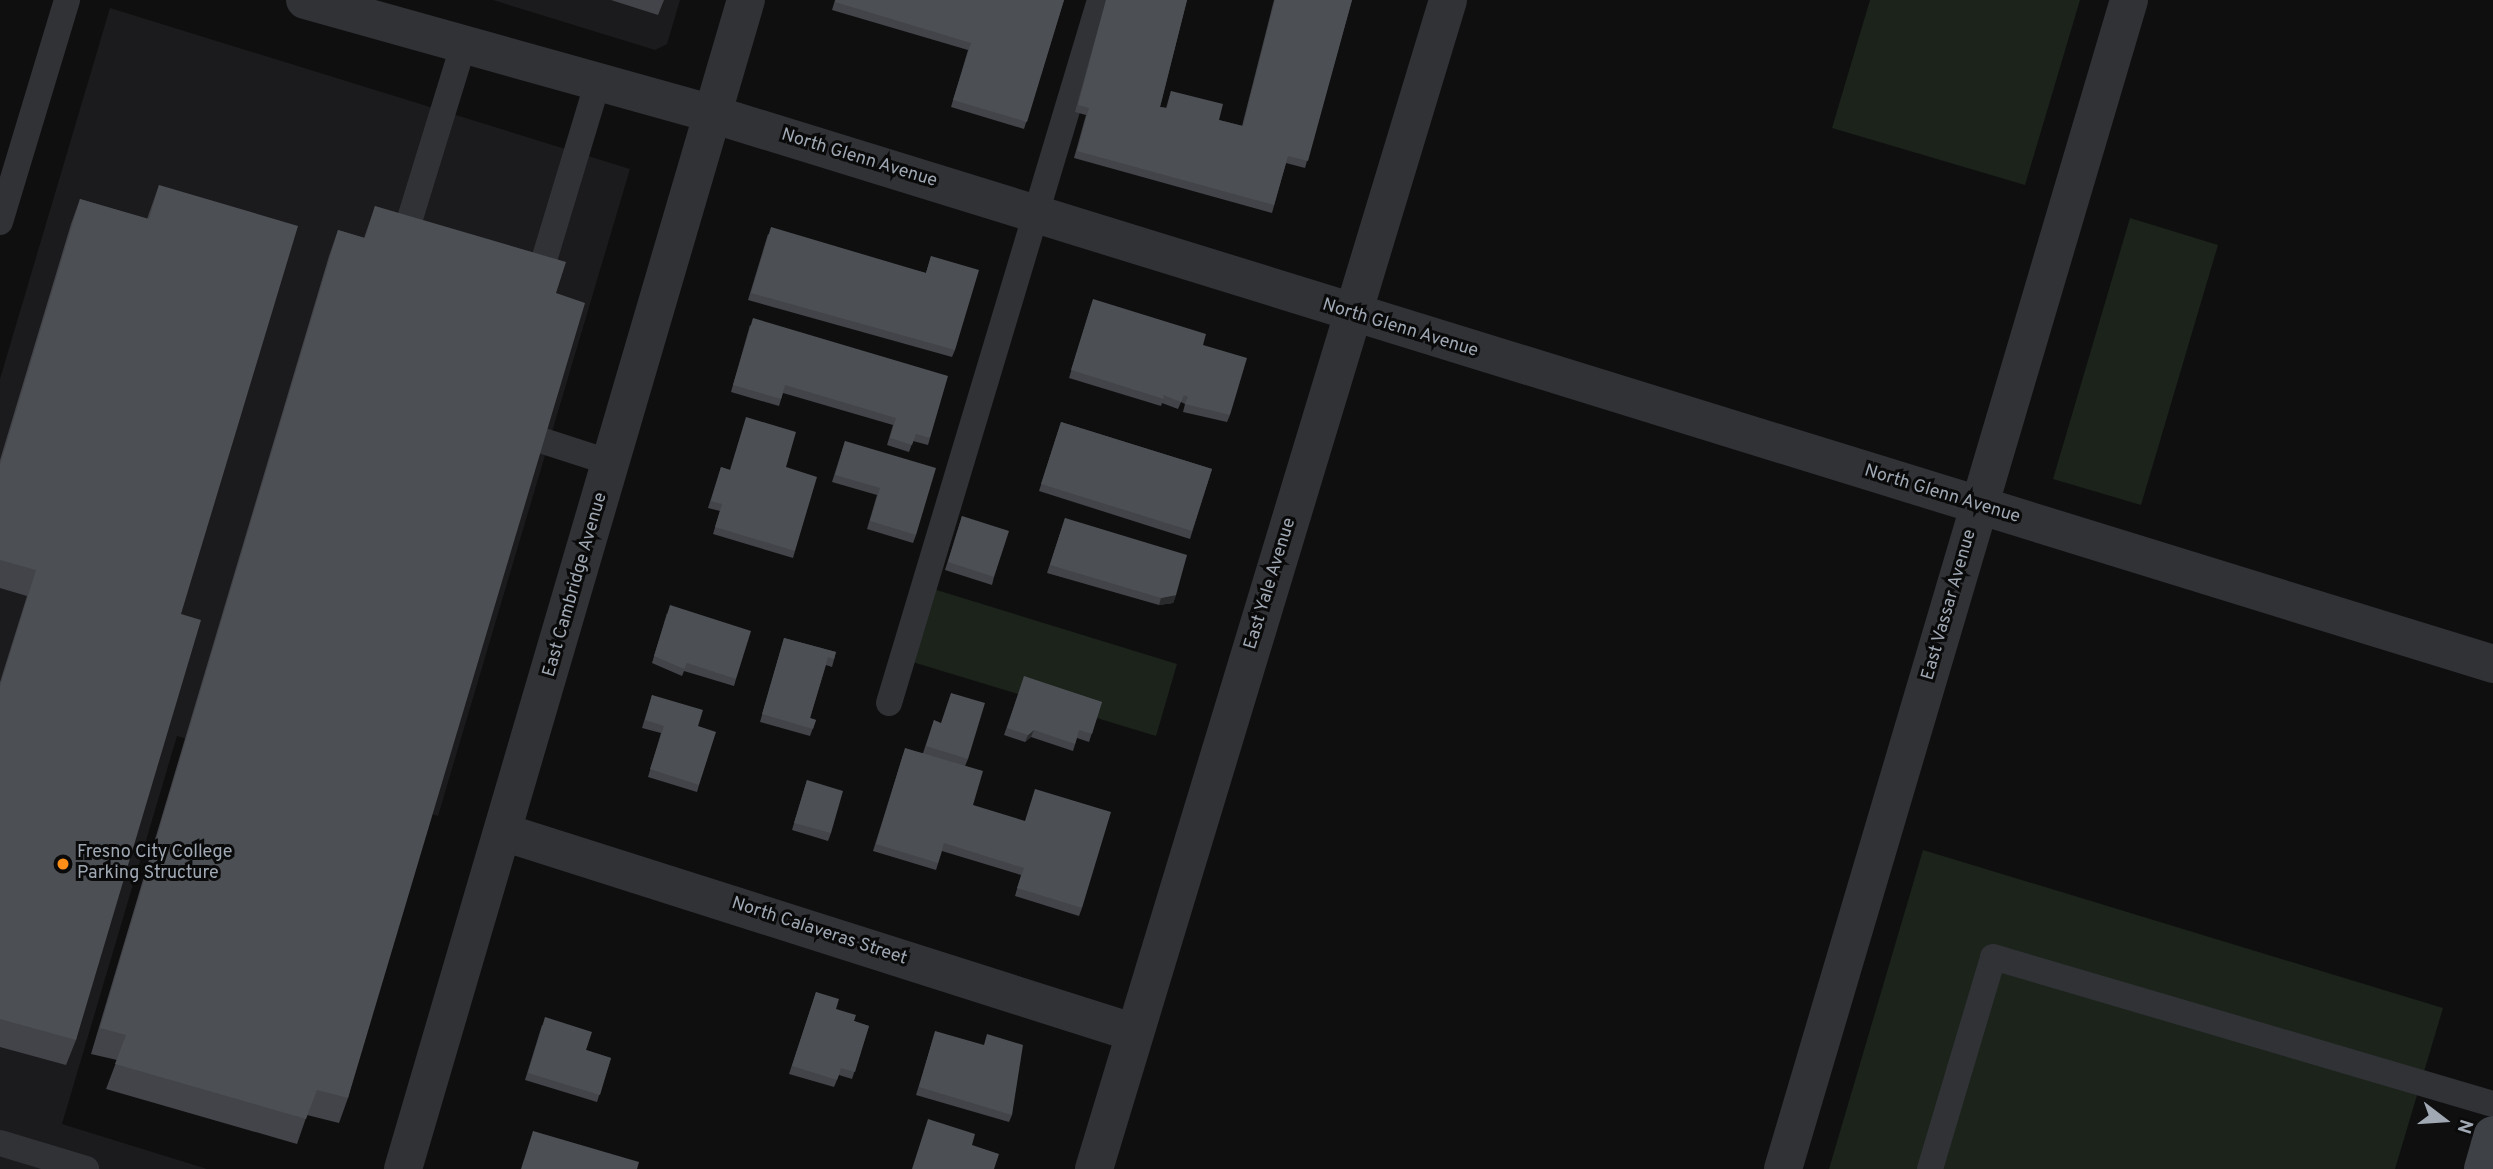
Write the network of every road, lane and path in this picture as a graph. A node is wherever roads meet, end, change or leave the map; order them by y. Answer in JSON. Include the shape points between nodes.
{"nodes":[{"id":1,"x":67,"y":0,"type":"edge"},
{"id":2,"x":305,"y":0,"type":"edge"},
{"id":3,"x":746,"y":0,"type":"edge"},
{"id":4,"x":1100,"y":0,"type":"edge"},
{"id":5,"x":1448,"y":0,"type":"edge"},
{"id":6,"x":2129,"y":0,"type":"edge"},
{"id":7,"x":463,"y":46,"type":"junction"},
{"id":8,"x":597,"y":84,"type":"junction"},
{"id":9,"x":712,"y":114,"type":"junction"},
{"id":10,"x":1038,"y":214,"type":"junction"},
{"id":11,"x":0,"y":222,"type":"edge"},
{"id":12,"x":395,"y":270,"type":"edge"},
{"id":13,"x":1353,"y":314,"type":"junction"},
{"id":14,"x":526,"y":320,"type":"edge"},
{"id":15,"x":486,"y":452,"type":"edge"},
{"id":16,"x":612,"y":463,"type":"junction"},
{"id":17,"x":1979,"y":507,"type":"junction"},
{"id":18,"x":2493,"y":664,"type":"edge"},
{"id":19,"x":889,"y":703,"type":"dead end"},
{"id":20,"x":503,"y":832,"type":"junction"},
{"id":21,"x":1135,"y":1033,"type":"junction"},
{"id":22,"x":2493,"y":1104,"type":"edge"},
{"id":23,"x":2493,"y":1135,"type":"edge"},
{"id":24,"x":0,"y":1143,"type":"edge"},
{"id":25,"x":86,"y":1169,"type":"edge"},
{"id":26,"x":403,"y":1169,"type":"edge"},
{"id":27,"x":1094,"y":1169,"type":"edge"},
{"id":28,"x":1783,"y":1169,"type":"edge"},
{"id":29,"x":1930,"y":1169,"type":"edge"},
{"id":30,"x":2483,"y":1169,"type":"edge"}],
"edges":[{"from":1,"to":11,"type":"lane"},
{"from":2,"to":7,"type":"street","name":"North Glenn Avenue"},
{"from":3,"to":9,"type":"street","name":"East Cambridge Avenue"},
{"from":4,"to":10,"type":"lane"},
{"from":5,"to":13,"type":"street","name":"East Yale Avenue"},
{"from":6,"to":17,"type":"street","name":"East Vassar Avenue"},
{"from":7,"to":8,"type":"street","name":"North Glenn Avenue"},
{"from":7,"to":12,"type":"lane"},
{"from":8,"to":9,"type":"street","name":"North Glenn Avenue"},
{"from":8,"to":14,"type":"lane"},
{"from":9,"to":10,"type":"street","name":"North Glenn Avenue"},
{"from":9,"to":16,"type":"street","name":"East Cambridge Avenue"},
{"from":10,"to":13,"type":"street","name":"North Glenn Avenue"},
{"from":10,"to":19,"type":"lane"},
{"from":13,"to":17,"type":"street","name":"North Glenn Avenue"},
{"from":13,"to":21,"type":"street","name":"East Yale Avenue"},
{"from":15,"to":16,"type":"lane","via":[[496,419]]},
{"from":16,"to":20,"type":"street","name":"East Cambridge Avenue"},
{"from":17,"to":18,"type":"street","name":"North Glenn Avenue"},
{"from":17,"to":28,"type":"street","name":"East Vassar Avenue"},
{"from":20,"to":21,"type":"street","name":"North Calaveras Street"},
{"from":20,"to":26,"type":"street","name":"East Cambridge Avenue"},
{"from":21,"to":27,"type":"street","name":"East Yale Avenue"},
{"from":22,"to":29,"type":"lane","via":[[1993,957]]},
{"from":23,"to":30,"type":"main road"},
{"from":24,"to":25,"type":"lane"}]}
